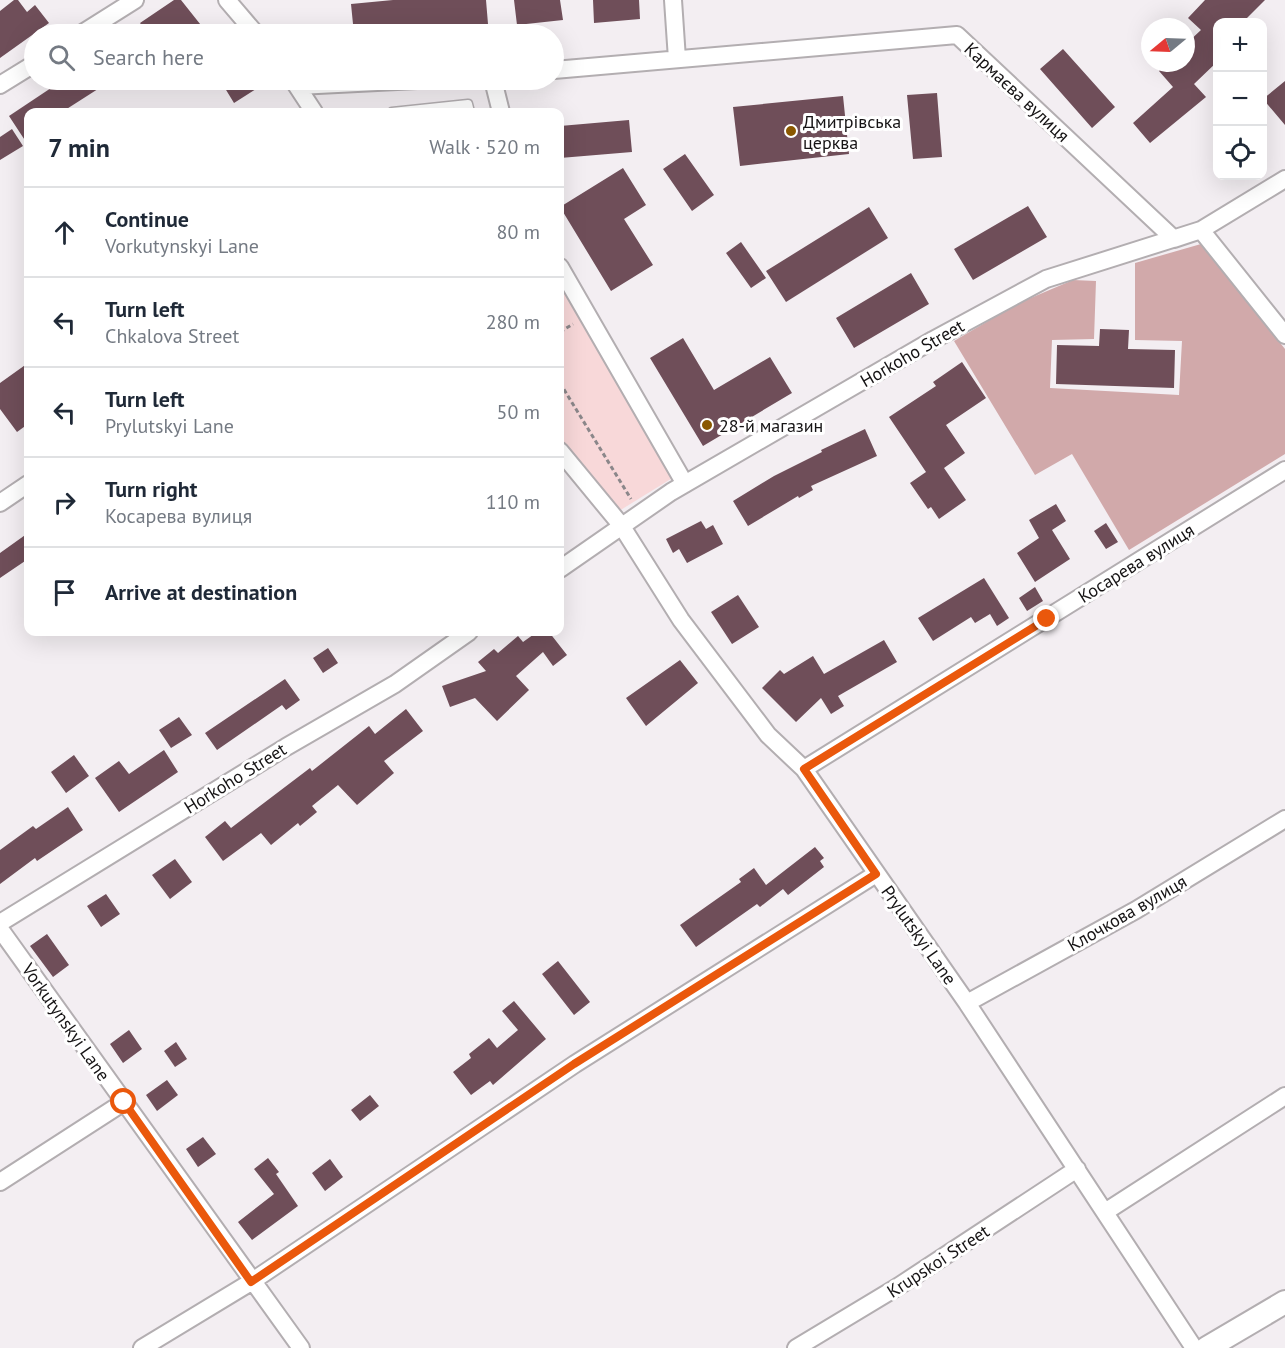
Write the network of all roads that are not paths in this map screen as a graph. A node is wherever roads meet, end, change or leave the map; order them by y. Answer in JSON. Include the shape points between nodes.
{"nodes":[{"id":1,"x":135,"y":0,"type":"edge"},
{"id":2,"x":227,"y":0,"type":"edge"},
{"id":3,"x":673,"y":0,"type":"edge"},
{"id":4,"x":97,"y":24,"type":"edge"},
{"id":5,"x":247,"y":24,"type":"edge"},
{"id":6,"x":677,"y":59,"type":"junction"},
{"id":7,"x":564,"y":69,"type":"edge"},
{"id":8,"x":24,"y":70,"type":"edge"},
{"id":9,"x":0,"y":86,"type":"edge"},
{"id":10,"x":300,"y":90,"type":"edge"},
{"id":11,"x":496,"y":90,"type":"edge"},
{"id":12,"x":311,"y":108,"type":"edge"},
{"id":13,"x":430,"y":108,"type":"edge"},
{"id":14,"x":469,"y":108,"type":"edge"},
{"id":15,"x":500,"y":108,"type":"edge"},
{"id":16,"x":1285,"y":179,"type":"edge"},
{"id":17,"x":1201,"y":230,"type":"junction"},
{"id":18,"x":1174,"y":239,"type":"junction"},
{"id":19,"x":564,"y":274,"type":"edge"},
{"id":20,"x":1285,"y":335,"type":"edge"},
{"id":21,"x":564,"y":456,"type":"edge"},
{"id":22,"x":1285,"y":470,"type":"edge"},
{"id":23,"x":685,"y":484,"type":"junction"},
{"id":24,"x":24,"y":487,"type":"edge"},
{"id":25,"x":0,"y":502,"type":"edge"},
{"id":26,"x":621,"y":525,"type":"junction"},
{"id":27,"x":564,"y":565,"type":"edge"},
{"id":28,"x":463,"y":636,"type":"edge"},
{"id":29,"x":804,"y":769,"type":"junction"},
{"id":30,"x":1285,"y":819,"type":"edge"},
{"id":31,"x":876,"y":874,"type":"junction"},
{"id":32,"x":0,"y":923,"type":"edge"},
{"id":33,"x":0,"y":929,"type":"edge"},
{"id":34,"x":967,"y":1003,"type":"junction"},
{"id":35,"x":1285,"y":1096,"type":"edge"},
{"id":36,"x":124,"y":1102,"type":"junction"},
{"id":37,"x":1077,"y":1169,"type":"junction"},
{"id":38,"x":0,"y":1182,"type":"edge"},
{"id":39,"x":1105,"y":1212,"type":"junction"},
{"id":40,"x":251,"y":1282,"type":"junction"},
{"id":41,"x":1285,"y":1302,"type":"edge"},
{"id":42,"x":142,"y":1348,"type":"edge"},
{"id":43,"x":301,"y":1348,"type":"edge"},
{"id":44,"x":796,"y":1348,"type":"edge"},
{"id":45,"x":1194,"y":1348,"type":"edge"},
{"id":46,"x":1207,"y":1348,"type":"edge"}],
"edges":[{"from":1,"to":4,"type":"street"},
{"from":2,"to":5,"type":"street"},
{"from":3,"to":6,"type":"street"},
{"from":6,"to":7,"type":"street","name":"Кармаєва вулиця"},
{"from":6,"to":18,"type":"street","name":"Кармаєва вулиця","via":[[957,35]]},
{"from":8,"to":9,"type":"street"},
{"from":10,"to":12,"type":"street"},
{"from":11,"to":15,"type":"street"},
{"from":13,"to":14,"type":"lane","via":[[468,104]]},
{"from":16,"to":17,"type":"street","name":"Horkoho Street"},
{"from":17,"to":18,"type":"street","name":"Horkoho Street"},
{"from":17,"to":20,"type":"street"},
{"from":18,"to":23,"type":"street","name":"Horkoho Street","via":[[1046,279]]},
{"from":19,"to":23,"type":"street"},
{"from":21,"to":26,"type":"street","name":"Prylutskyi Lane"},
{"from":22,"to":29,"type":"street","name":"Косарева вулиця"},
{"from":23,"to":26,"type":"street","name":"Horkoho Street"},
{"from":24,"to":25,"type":"street"},
{"from":26,"to":27,"type":"street","name":"Horkoho Street"},
{"from":26,"to":29,"type":"street","name":"Prylutskyi Lane","via":[[701,647],[768,735]]},
{"from":28,"to":32,"type":"street","name":"Horkoho Street","via":[[395,684]]},
{"from":29,"to":31,"type":"street","name":"Prylutskyi Lane"},
{"from":30,"to":34,"type":"street","name":"Клочкова вулиця","via":[[1136,910]]},
{"from":31,"to":34,"type":"street","name":"Prylutskyi Lane"},
{"from":31,"to":40,"type":"street","via":[[574,1064]]},
{"from":33,"to":36,"type":"street","name":"Vorkutynskyi Lane"},
{"from":34,"to":37,"type":"street","name":"Prylutskyi Lane"},
{"from":35,"to":39,"type":"street"},
{"from":36,"to":38,"type":"street"},
{"from":36,"to":40,"type":"street","name":"Vorkutynskyi Lane"},
{"from":37,"to":39,"type":"street","name":"Prylutskyi Lane"},
{"from":37,"to":44,"type":"street","name":"Krupskoi Street","via":[[899,1286]]},
{"from":39,"to":45,"type":"street","name":"Prylutskyi Lane"},
{"from":40,"to":42,"type":"street"},
{"from":40,"to":43,"type":"street","name":"Vorkutynskyi Lane"},
{"from":41,"to":46,"type":"main road"}]}
